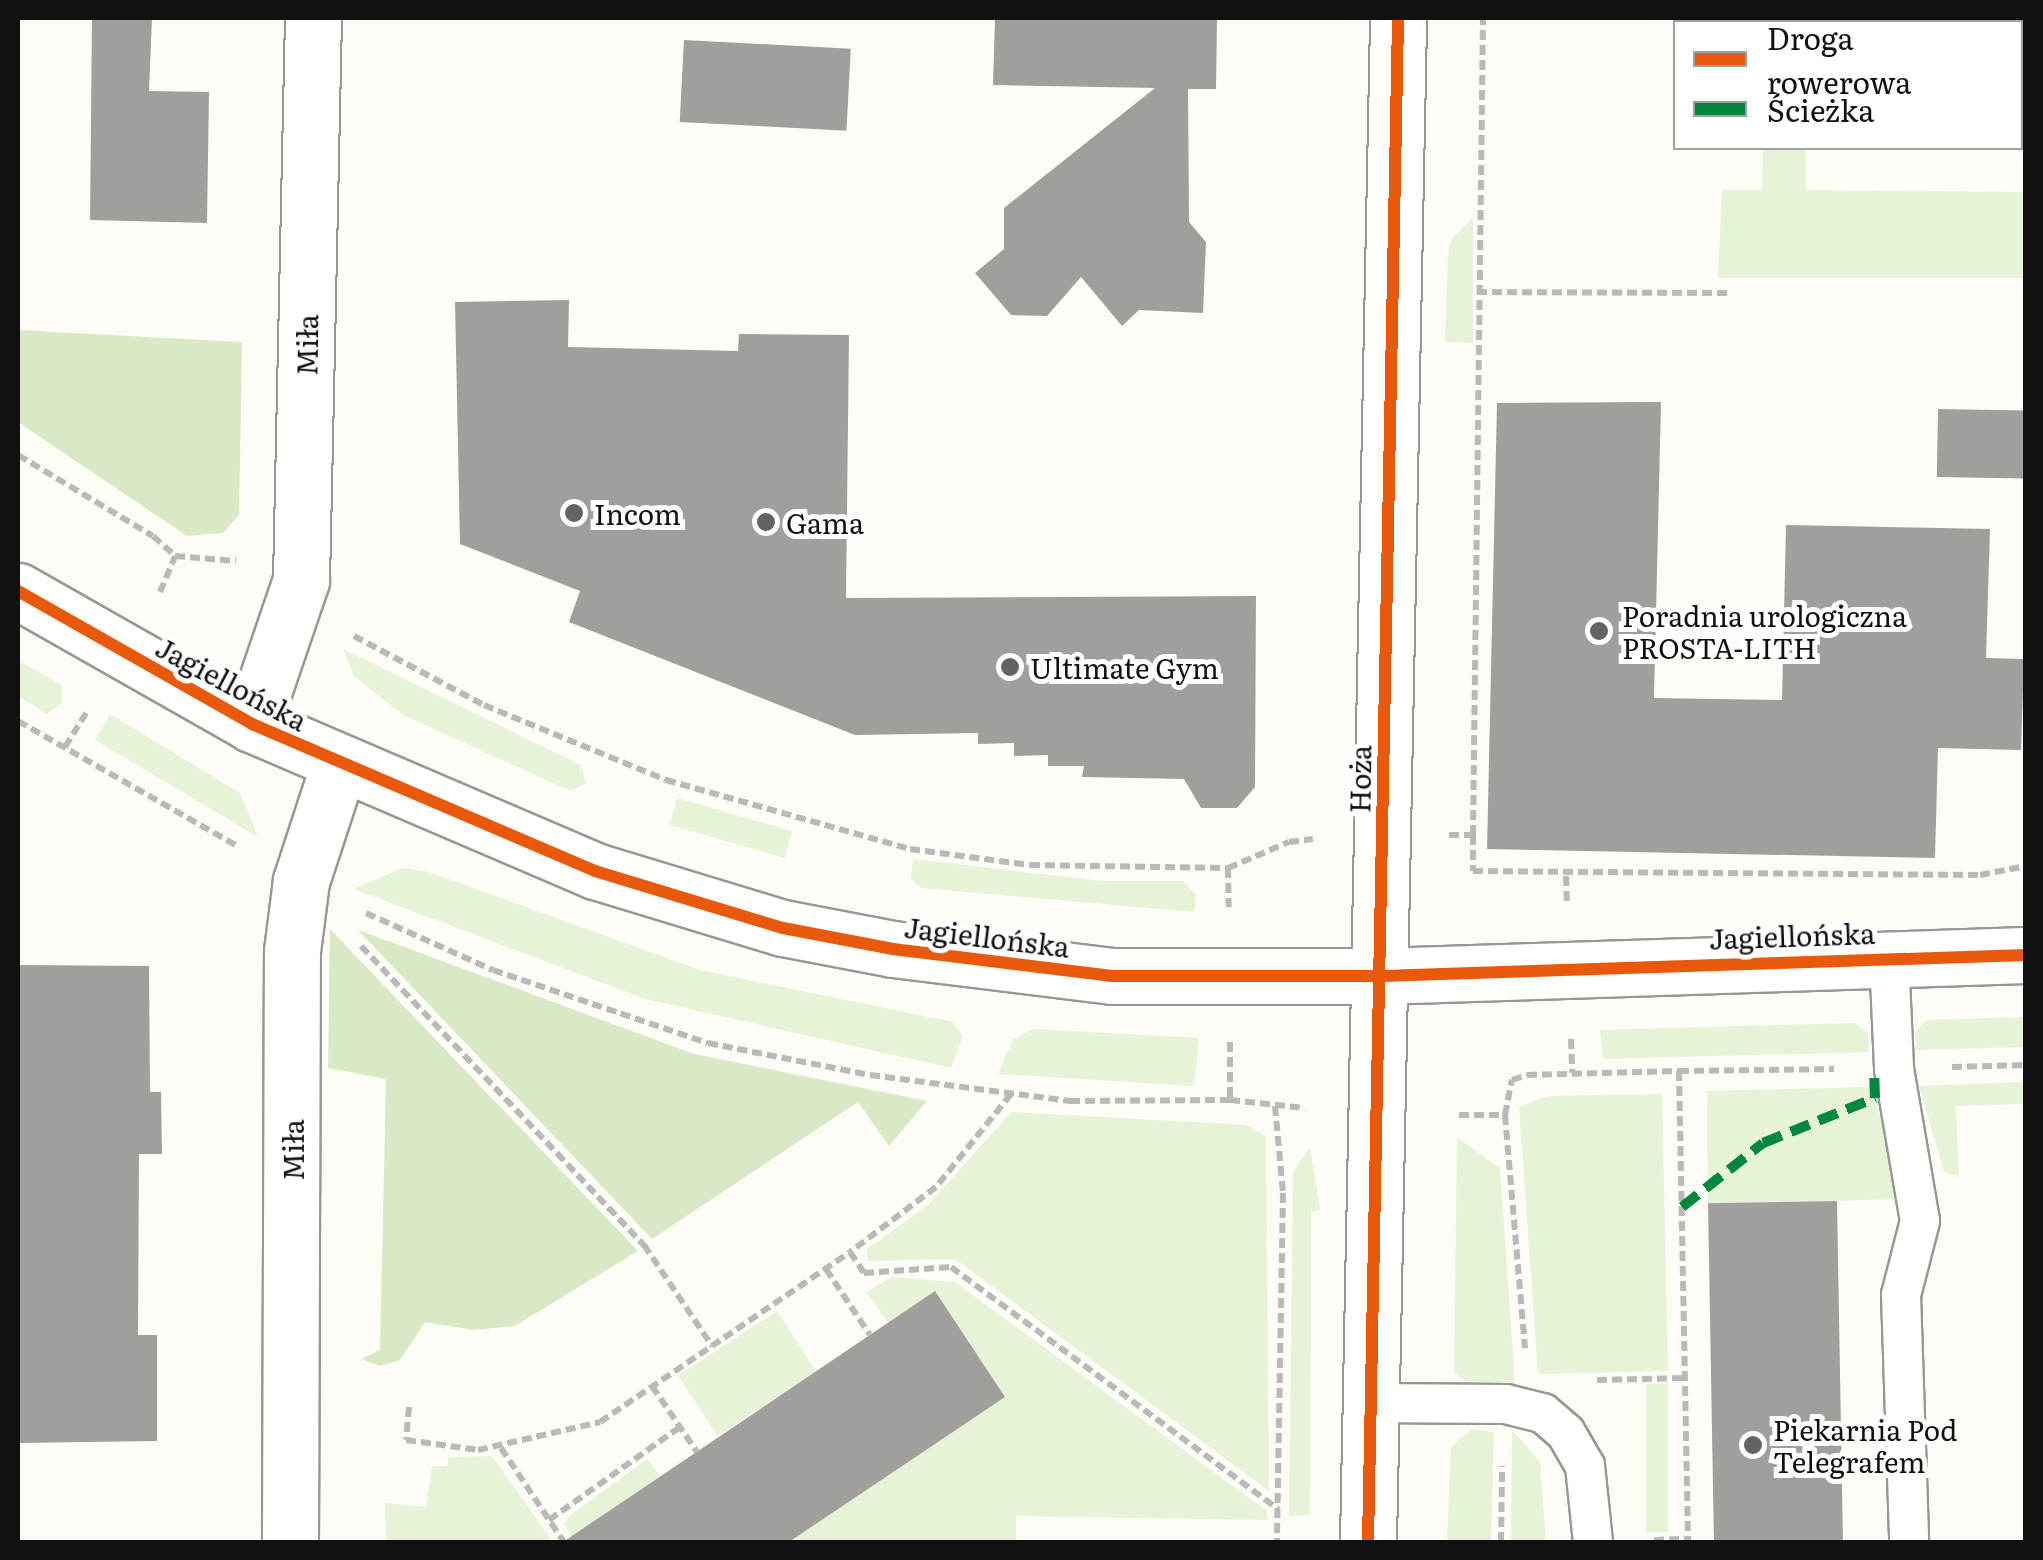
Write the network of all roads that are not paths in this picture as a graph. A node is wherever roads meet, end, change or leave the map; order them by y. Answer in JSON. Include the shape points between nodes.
{"nodes":[{"id":1,"x":312,"y":18,"type":"edge"},
{"id":2,"x":1398,"y":18,"type":"edge"},
{"id":3,"x":18,"y":592,"type":"edge"},
{"id":4,"x":252,"y":724,"type":"junction"},
{"id":5,"x":339,"y":765,"type":"junction"},
{"id":6,"x":2026,"y":955,"type":"edge"},
{"id":7,"x":1889,"y":957,"type":"junction"},
{"id":8,"x":1380,"y":976,"type":"junction"},
{"id":9,"x":1369,"y":1403,"type":"junction"},
{"id":10,"x":290,"y":1542,"type":"edge"},
{"id":11,"x":1368,"y":1542,"type":"edge"},
{"id":12,"x":1593,"y":1542,"type":"edge"},
{"id":13,"x":1910,"y":1542,"type":"edge"}],
"edges":[{"from":1,"to":4,"type":"street","name":"Miła","via":[[301,580]]},
{"from":2,"to":8,"type":"street","name":"Hoża"},
{"from":3,"to":4,"type":"street","name":"Jagiellońska"},
{"from":4,"to":5,"type":"street","name":"Jagiellońska"},
{"from":5,"to":8,"type":"street","name":"Jagiellońska","via":[[594,871],[838,939],[1112,976]]},
{"from":5,"to":10,"type":"street","name":"Miła","via":[[301,881],[292,951]]},
{"from":6,"to":7,"type":"street","name":"Jagiellońska"},
{"from":7,"to":8,"type":"street","name":"Jagiellońska"},
{"from":7,"to":13,"type":"lane","via":[[1894,1069],[1920,1212],[1901,1295]]},
{"from":8,"to":9,"type":"street","name":"Hoża"},
{"from":9,"to":11,"type":"street","name":"Hoża"},
{"from":9,"to":12,"type":"lane","via":[[1506,1404],[1543,1413],[1566,1432],[1585,1466]]}]}
